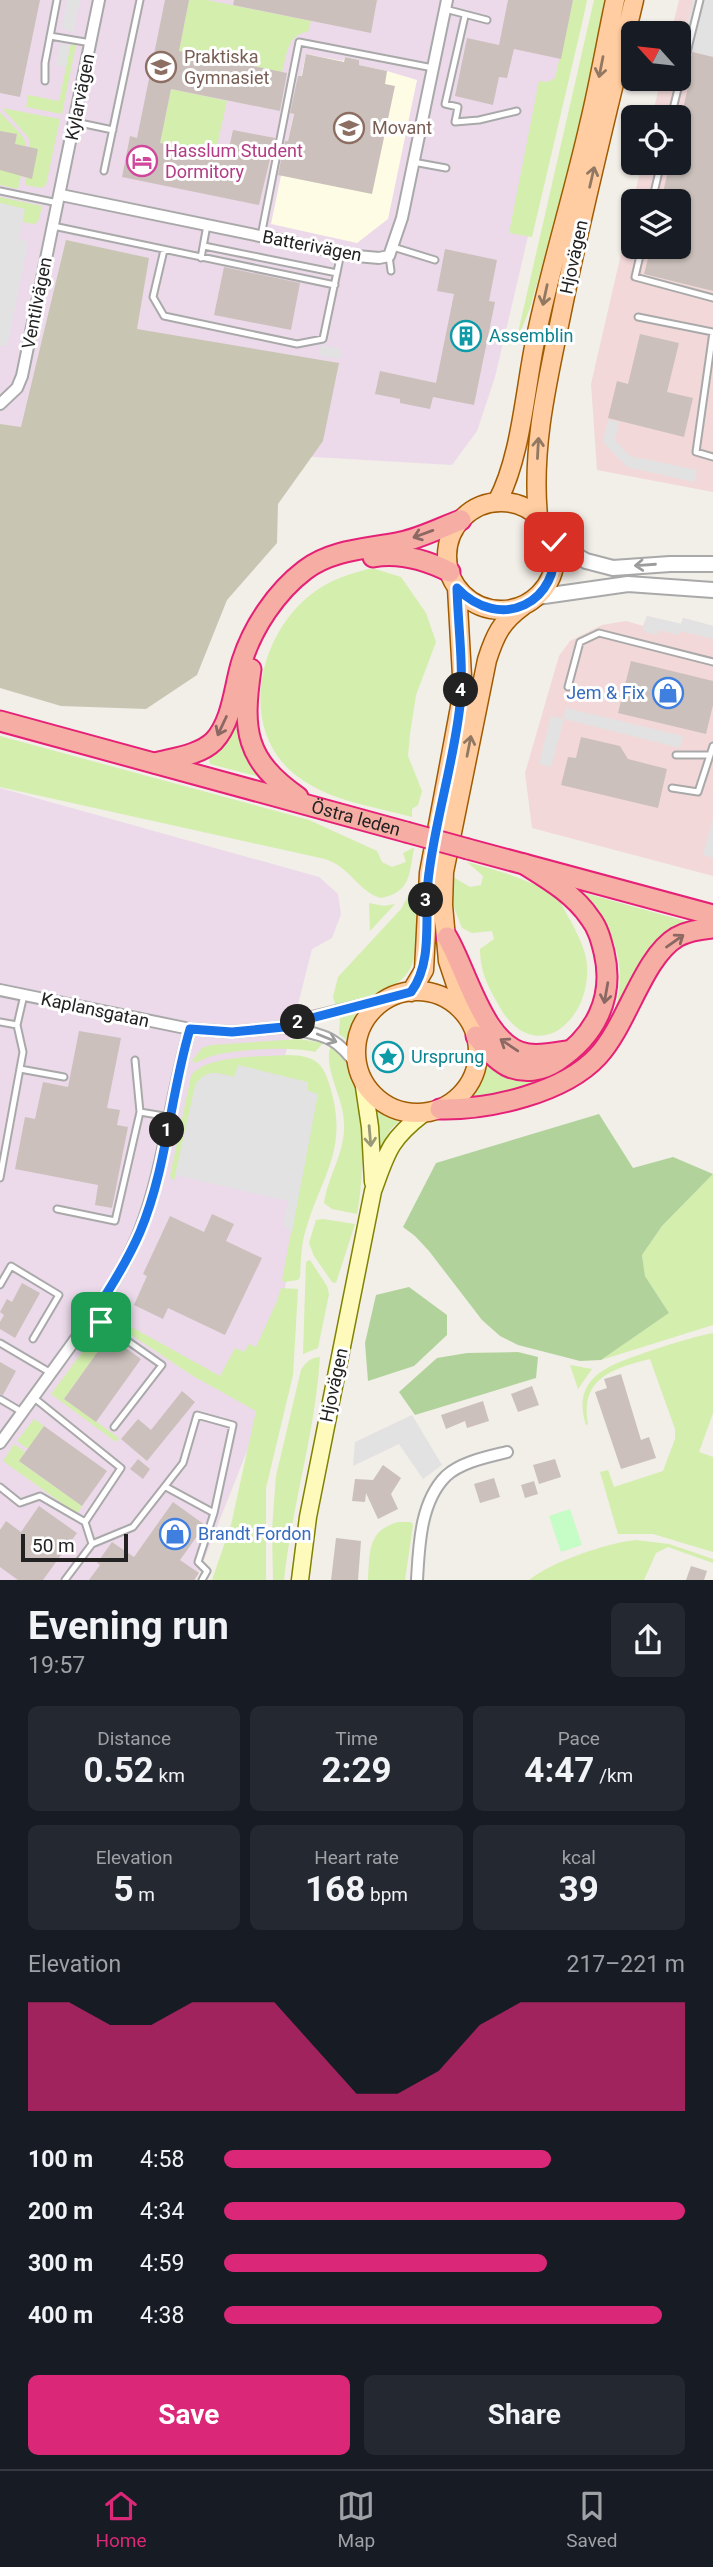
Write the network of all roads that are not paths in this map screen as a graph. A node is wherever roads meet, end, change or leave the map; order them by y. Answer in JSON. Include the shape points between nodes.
{"nodes":[{"id":1,"x":57,"y":0,"type":"edge"},
{"id":2,"x":99,"y":0,"type":"edge"},
{"id":3,"x":139,"y":0,"type":"edge"},
{"id":4,"x":615,"y":0,"type":"edge"},
{"id":5,"x":634,"y":0,"type":"edge"},
{"id":6,"x":700,"y":0,"type":"edge"},
{"id":7,"x":446,"y":5,"type":"edge"},
{"id":8,"x":465,"y":16,"type":"junction"},
{"id":9,"x":487,"y":20,"type":"dead end"},
{"id":10,"x":50,"y":36,"type":"junction"},
{"id":11,"x":91,"y":43,"type":"junction"},
{"id":12,"x":433,"y":68,"type":"junction"},
{"id":13,"x":45,"y":81,"type":"dead end"},
{"id":14,"x":674,"y":105,"type":"edge"},
{"id":15,"x":517,"y":111,"type":"dead end"},
{"id":16,"x":75,"y":122,"type":"junction"},
{"id":17,"x":113,"y":130,"type":"junction"},
{"id":18,"x":413,"y":162,"type":"junction"},
{"id":19,"x":446,"y":168,"type":"dead end"},
{"id":20,"x":104,"y":171,"type":"dead end"},
{"id":21,"x":0,"y":191,"type":"edge"},
{"id":22,"x":60,"y":199,"type":"junction"},
{"id":23,"x":207,"y":225,"type":"junction"},
{"id":24,"x":52,"y":226,"type":"junction"},
{"id":25,"x":261,"y":236,"type":"junction"},
{"id":26,"x":204,"y":247,"type":"junction"},
{"id":27,"x":164,"y":250,"type":"junction"},
{"id":28,"x":391,"y":251,"type":"junction"},
{"id":29,"x":341,"y":253,"type":"junction"},
{"id":30,"x":201,"y":258,"type":"junction"},
{"id":31,"x":639,"y":259,"type":"edge"},
{"id":32,"x":435,"y":260,"type":"dead end"},
{"id":33,"x":391,"y":271,"type":"dead end"},
{"id":34,"x":337,"y":273,"type":"junction"},
{"id":35,"x":335,"y":285,"type":"junction"},
{"id":36,"x":713,"y":298,"type":"edge"},
{"id":37,"x":638,"y":317,"type":"dead end"},
{"id":38,"x":0,"y":404,"type":"edge"},
{"id":39,"x":713,"y":457,"type":"edge"},
{"id":40,"x":497,"y":502,"type":"junction"},
{"id":41,"x":538,"y":516,"type":"junction"},
{"id":42,"x":461,"y":520,"type":"junction"},
{"id":43,"x":554,"y":542,"type":"junction"},
{"id":44,"x":713,"y":564,"type":"edge"},
{"id":45,"x":454,"y":580,"type":"junction"},
{"id":46,"x":713,"y":590,"type":"edge"},
{"id":47,"x":530,"y":601,"type":"junction"},
{"id":48,"x":713,"y":662,"type":"edge"},
{"id":49,"x":568,"y":687,"type":"dead end"},
{"id":50,"x":0,"y":721,"type":"edge"},
{"id":51,"x":713,"y":746,"type":"edge"},
{"id":52,"x":676,"y":755,"type":"dead end"},
{"id":53,"x":710,"y":755,"type":"junction"},
{"id":54,"x":155,"y":763,"type":"junction"},
{"id":55,"x":672,"y":788,"type":"dead end"},
{"id":56,"x":310,"y":806,"type":"junction"},
{"id":57,"x":524,"y":864,"type":"junction"},
{"id":58,"x":713,"y":915,"type":"edge"},
{"id":59,"x":713,"y":928,"type":"edge"},
{"id":60,"x":447,"y":937,"type":"junction"},
{"id":61,"x":0,"y":990,"type":"edge"},
{"id":62,"x":411,"y":992,"type":"junction"},
{"id":63,"x":24,"y":995,"type":"junction"},
{"id":64,"x":390,"y":998,"type":"junction"},
{"id":65,"x":466,"y":1015,"type":"junction"},
{"id":66,"x":0,"y":1022,"type":"edge"},
{"id":67,"x":17,"y":1025,"type":"junction"},
{"id":68,"x":284,"y":1027,"type":"junction"},
{"id":69,"x":190,"y":1029,"type":"junction"},
{"id":70,"x":476,"y":1036,"type":"junction"},
{"id":71,"x":574,"y":1050,"type":"junction"},
{"id":72,"x":135,"y":1060,"type":"dead end"},
{"id":73,"x":20,"y":1069,"type":"junction"},
{"id":74,"x":360,"y":1074,"type":"junction"},
{"id":75,"x":64,"y":1077,"type":"dead end"},
{"id":76,"x":432,"y":1111,"type":"junction"},
{"id":77,"x":140,"y":1112,"type":"junction"},
{"id":78,"x":170,"y":1116,"type":"junction"},
{"id":79,"x":0,"y":1178,"type":"edge"},
{"id":80,"x":373,"y":1191,"type":"junction"},
{"id":81,"x":57,"y":1209,"type":"dead end"},
{"id":82,"x":0,"y":1285,"type":"edge"},
{"id":83,"x":92,"y":1316,"type":"junction"},
{"id":84,"x":33,"y":1339,"type":"dead end"},
{"id":85,"x":0,"y":1343,"type":"edge"},
{"id":86,"x":51,"y":1373,"type":"junction"},
{"id":87,"x":33,"y":1397,"type":"junction"},
{"id":88,"x":0,"y":1399,"type":"edge"},
{"id":89,"x":22,"y":1412,"type":"junction"},
{"id":90,"x":114,"y":1427,"type":"dead end"},
{"id":91,"x":0,"y":1443,"type":"edge"},
{"id":92,"x":507,"y":1452,"type":"dead end"},
{"id":93,"x":166,"y":1487,"type":"junction"},
{"id":94,"x":1,"y":1490,"type":"edge"},
{"id":95,"x":214,"y":1513,"type":"junction"},
{"id":96,"x":85,"y":1522,"type":"junction"},
{"id":97,"x":92,"y":1544,"type":"junction"},
{"id":98,"x":65,"y":1580,"type":"edge"},
{"id":99,"x":202,"y":1580,"type":"edge"},
{"id":100,"x":300,"y":1580,"type":"edge"},
{"id":101,"x":417,"y":1580,"type":"edge"}],
"edges":[{"from":1,"to":10,"type":"lane"},
{"from":2,"to":11,"type":"street","name":"Kylarvägen"},
{"from":3,"to":17,"type":"lane"},
{"from":4,"to":40,"type":"main road","name":"Hjovägen","one_way":true,"via":[[533,350],[515,455]]},
{"from":41,"to":5,"type":"main road","name":"Hjovägen","one_way":true,"via":[[538,443],[544,396]]},
{"from":6,"to":14,"type":"lane"},
{"from":7,"to":8,"type":"lane"},
{"from":7,"to":12,"type":"street"},
{"from":8,"to":9,"type":"lane"},
{"from":8,"to":15,"type":"lane","via":[[445,104],[458,107],[455,122]]},
{"from":10,"to":11,"type":"lane"},
{"from":10,"to":13,"type":"lane"},
{"from":11,"to":16,"type":"street","name":"Kylarvägen"},
{"from":12,"to":18,"type":"street"},
{"from":12,"to":25,"type":"lane","via":[[299,42]]},
{"from":16,"to":17,"type":"lane"},
{"from":16,"to":22,"type":"street","name":"Kylarvägen"},
{"from":17,"to":20,"type":"lane"},
{"from":18,"to":19,"type":"lane"},
{"from":18,"to":28,"type":"street"},
{"from":21,"to":22,"type":"lane"},
{"from":22,"to":23,"type":"street","name":"Batterivägen"},
{"from":22,"to":24,"type":"street","name":"Ventilvägen"},
{"from":23,"to":25,"type":"street","name":"Batterivägen"},
{"from":23,"to":26,"type":"lane"},
{"from":24,"to":27,"type":"lane"},
{"from":24,"to":38,"type":"street","name":"Ventilvägen","via":[[22,376]]},
{"from":25,"to":29,"type":"street","name":"Batterivägen"},
{"from":26,"to":30,"type":"lane"},
{"from":26,"to":34,"type":"lane"},
{"from":27,"to":30,"type":"lane"},
{"from":27,"to":35,"type":"lane","via":[[153,298],[164,316],[297,344],[323,339]]},
{"from":28,"to":29,"type":"street","name":"Batterivägen","via":[[379,258]]},
{"from":28,"to":32,"type":"lane"},
{"from":28,"to":33,"type":"lane"},
{"from":29,"to":34,"type":"lane"},
{"from":30,"to":35,"type":"lane"},
{"from":31,"to":36,"type":"lane","via":[[635,276]]},
{"from":34,"to":35,"type":"lane"},
{"from":37,"to":39,"type":"lane","via":[[713,332],[696,452]]},
{"from":40,"to":41,"type":"main road","via":[[512,503]]},
{"from":40,"to":42,"type":"main road","via":[[471,511]]},
{"from":41,"to":43,"type":"main road"},
{"from":42,"to":45,"type":"main road","via":[[447,559]]},
{"from":42,"to":54,"type":"highway","one_way":true,"via":[[403,542],[332,556],[306,569],[267,611],[250,640],[215,740],[204,749]]},
{"from":44,"to":43,"type":"street","one_way":true,"via":[[612,568],[586,561]]},
{"from":43,"to":47,"type":"main road","via":[[553,572]]},
{"from":45,"to":47,"type":"main road","via":[[480,606],[502,610]]},
{"from":45,"to":56,"type":"highway","via":[[429,561],[381,555],[358,559],[310,579],[274,617],[252,664],[247,699],[250,737],[262,766]]},
{"from":45,"to":62,"type":"main road","via":[[460,706],[429,873],[424,970]]},
{"from":46,"to":47,"type":"street","via":[[628,584]]},
{"from":60,"to":47,"type":"main road","one_way":true,"via":[[444,872],[487,660],[495,635],[508,617]]},
{"from":48,"to":49,"type":"lane","via":[[599,632],[580,642]]},
{"from":50,"to":54,"type":"highway","name":"Östra leden"},
{"from":51,"to":53,"type":"lane"},
{"from":52,"to":53,"type":"lane"},
{"from":53,"to":55,"type":"lane","via":[[698,792]]},
{"from":54,"to":56,"type":"highway","name":"Östra leden"},
{"from":56,"to":57,"type":"highway","name":"Östra leden","bridge":true},
{"from":57,"to":58,"type":"highway","name":"Östra leden"},
{"from":57,"to":71,"type":"highway","one_way":true,"via":[[581,906],[602,943],[608,978],[603,1009]]},
{"from":76,"to":59,"type":"highway","one_way":true,"via":[[519,1098],[569,1080],[610,1043],[662,951],[676,938]]},
{"from":60,"to":65,"type":"main road","via":[[448,961]]},
{"from":71,"to":60,"type":"highway","one_way":true,"via":[[541,1055],[510,1048],[482,1012]]},
{"from":61,"to":63,"type":"street","name":"Kaplansgatan"},
{"from":62,"to":64,"type":"main road"},
{"from":62,"to":65,"type":"main road","via":[[447,999]]},
{"from":63,"to":67,"type":"lane"},
{"from":63,"to":69,"type":"street","name":"Kaplansgatan"},
{"from":64,"to":68,"type":"street","name":"Kaplansgatan"},
{"from":64,"to":74,"type":"main road","via":[[378,1005],[361,1027],[357,1040]]},
{"from":65,"to":70,"type":"main road"},
{"from":66,"to":67,"type":"lane"},
{"from":67,"to":73,"type":"lane","via":[[23,1052]]},
{"from":68,"to":69,"type":"street","name":"Kaplansgatan","via":[[232,1032]]},
{"from":68,"to":74,"type":"street","name":"Kaplansgatan","one_way":true,"via":[[338,1042]]},
{"from":69,"to":78,"type":"street"},
{"from":70,"to":71,"type":"highway","via":[[508,1066],[526,1071],[545,1069]]},
{"from":70,"to":76,"type":"main road","via":[[475,1074],[461,1095]]},
{"from":72,"to":77,"type":"lane"},
{"from":73,"to":75,"type":"lane"},
{"from":73,"to":79,"type":"lane"},
{"from":74,"to":76,"type":"main road","via":[[369,1091],[388,1106],[399,1111]]},
{"from":74,"to":80,"type":"main road","name":"Hjovägen","one_way":true,"via":[[370,1127]]},
{"from":76,"to":80,"type":"main road","name":"Hjovägen","via":[[397,1135]]},
{"from":77,"to":78,"type":"lane"},
{"from":77,"to":81,"type":"lane","via":[[115,1221]]},
{"from":78,"to":83,"type":"street","via":[[140,1232]]},
{"from":80,"to":100,"type":"main road","name":"Hjovägen","via":[[310,1504]]},
{"from":82,"to":84,"type":"lane","via":[[11,1266],[59,1295]]},
{"from":83,"to":86,"type":"street"},
{"from":83,"to":90,"type":"lane","via":[[162,1365]]},
{"from":85,"to":86,"type":"lane"},
{"from":86,"to":87,"type":"street"},
{"from":87,"to":89,"type":"street"},
{"from":87,"to":96,"type":"lane","via":[[121,1468]]},
{"from":88,"to":89,"type":"lane"},
{"from":89,"to":91,"type":"street"},
{"from":92,"to":101,"type":"street","via":[[462,1466],[447,1475],[435,1491],[425,1516]]},
{"from":93,"to":95,"type":"lane"},
{"from":93,"to":95,"type":"lane","via":[[183,1463],[197,1415],[233,1425]]},
{"from":93,"to":97,"type":"lane","via":[[133,1528]]},
{"from":94,"to":96,"type":"lane","via":[[20,1503],[40,1496]]},
{"from":95,"to":99,"type":"lane","via":[[198,1562],[207,1571]]},
{"from":96,"to":97,"type":"lane"},
{"from":97,"to":98,"type":"lane"}]}
